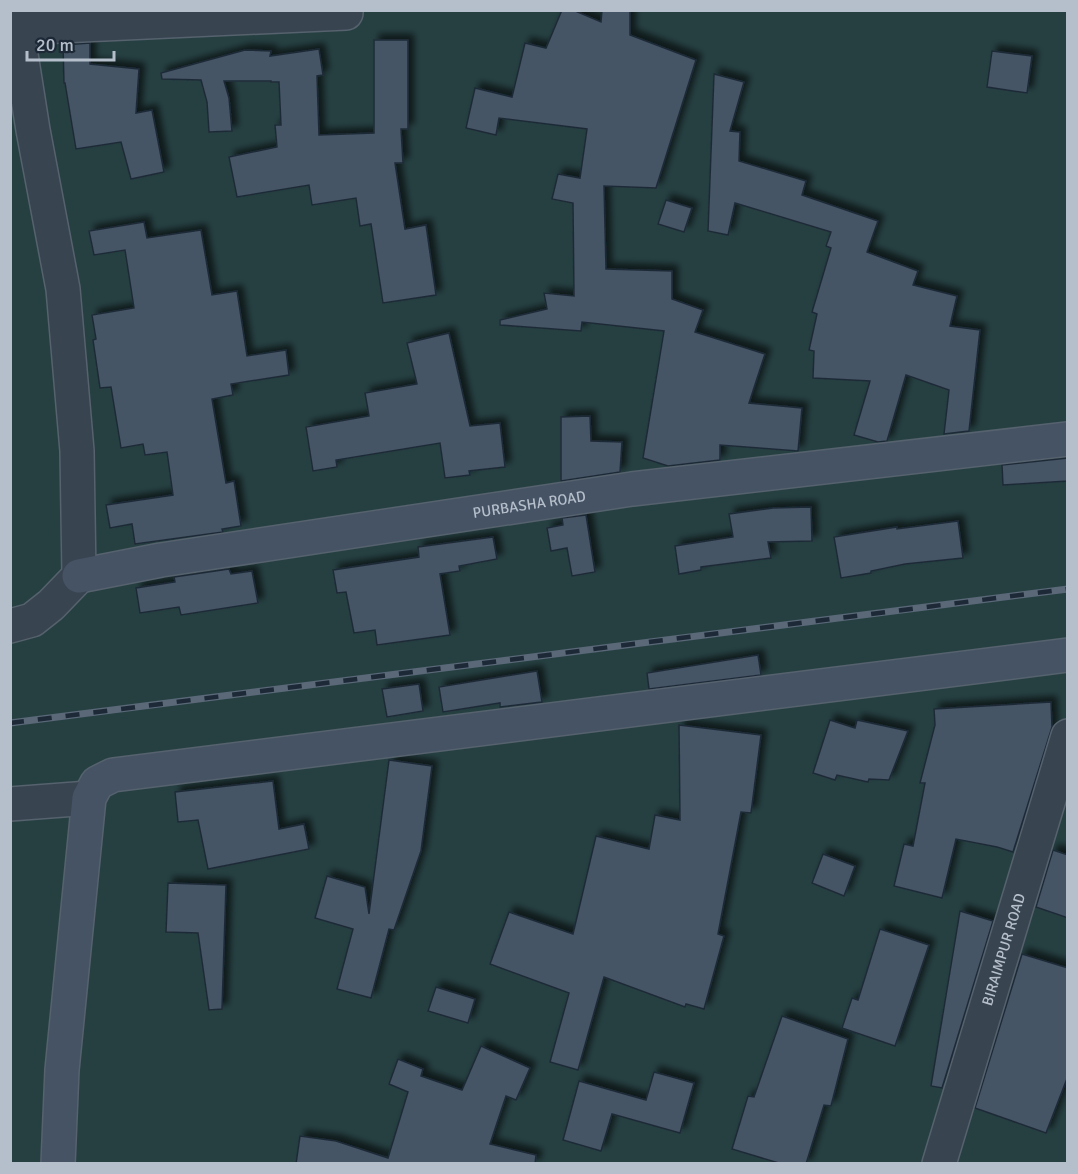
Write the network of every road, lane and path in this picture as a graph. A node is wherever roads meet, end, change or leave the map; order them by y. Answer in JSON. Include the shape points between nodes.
{"nodes":[{"id":1,"x":346,"y":13,"type":"dead end"},
{"id":2,"x":16,"y":19,"type":"edge"},
{"id":3,"x":1068,"y":439,"type":"edge"},
{"id":4,"x":79,"y":576,"type":"junction"},
{"id":5,"x":10,"y":626,"type":"edge"},
{"id":6,"x":1068,"y":655,"type":"edge"},
{"id":7,"x":1068,"y":736,"type":"edge"},
{"id":8,"x":89,"y":798,"type":"junction"},
{"id":9,"x":10,"y":804,"type":"edge"},
{"id":10,"x":58,"y":1164,"type":"edge"},
{"id":11,"x":939,"y":1164,"type":"edge"}],
"edges":[{"from":1,"to":2,"type":"street"},
{"from":2,"to":4,"type":"street","via":[[63,289],[76,451]]},
{"from":3,"to":4,"type":"street","name":"PURBASHA ROAD","via":[[632,489],[161,560]]},
{"from":4,"to":5,"type":"street","via":[[32,620]]},
{"from":6,"to":8,"type":"street","via":[[113,775],[97,783]]},
{"from":7,"to":11,"type":"street","name":"BIRAIMPUR ROAD"},
{"from":8,"to":9,"type":"street"},
{"from":8,"to":10,"type":"street","via":[[62,1070]]}]}
